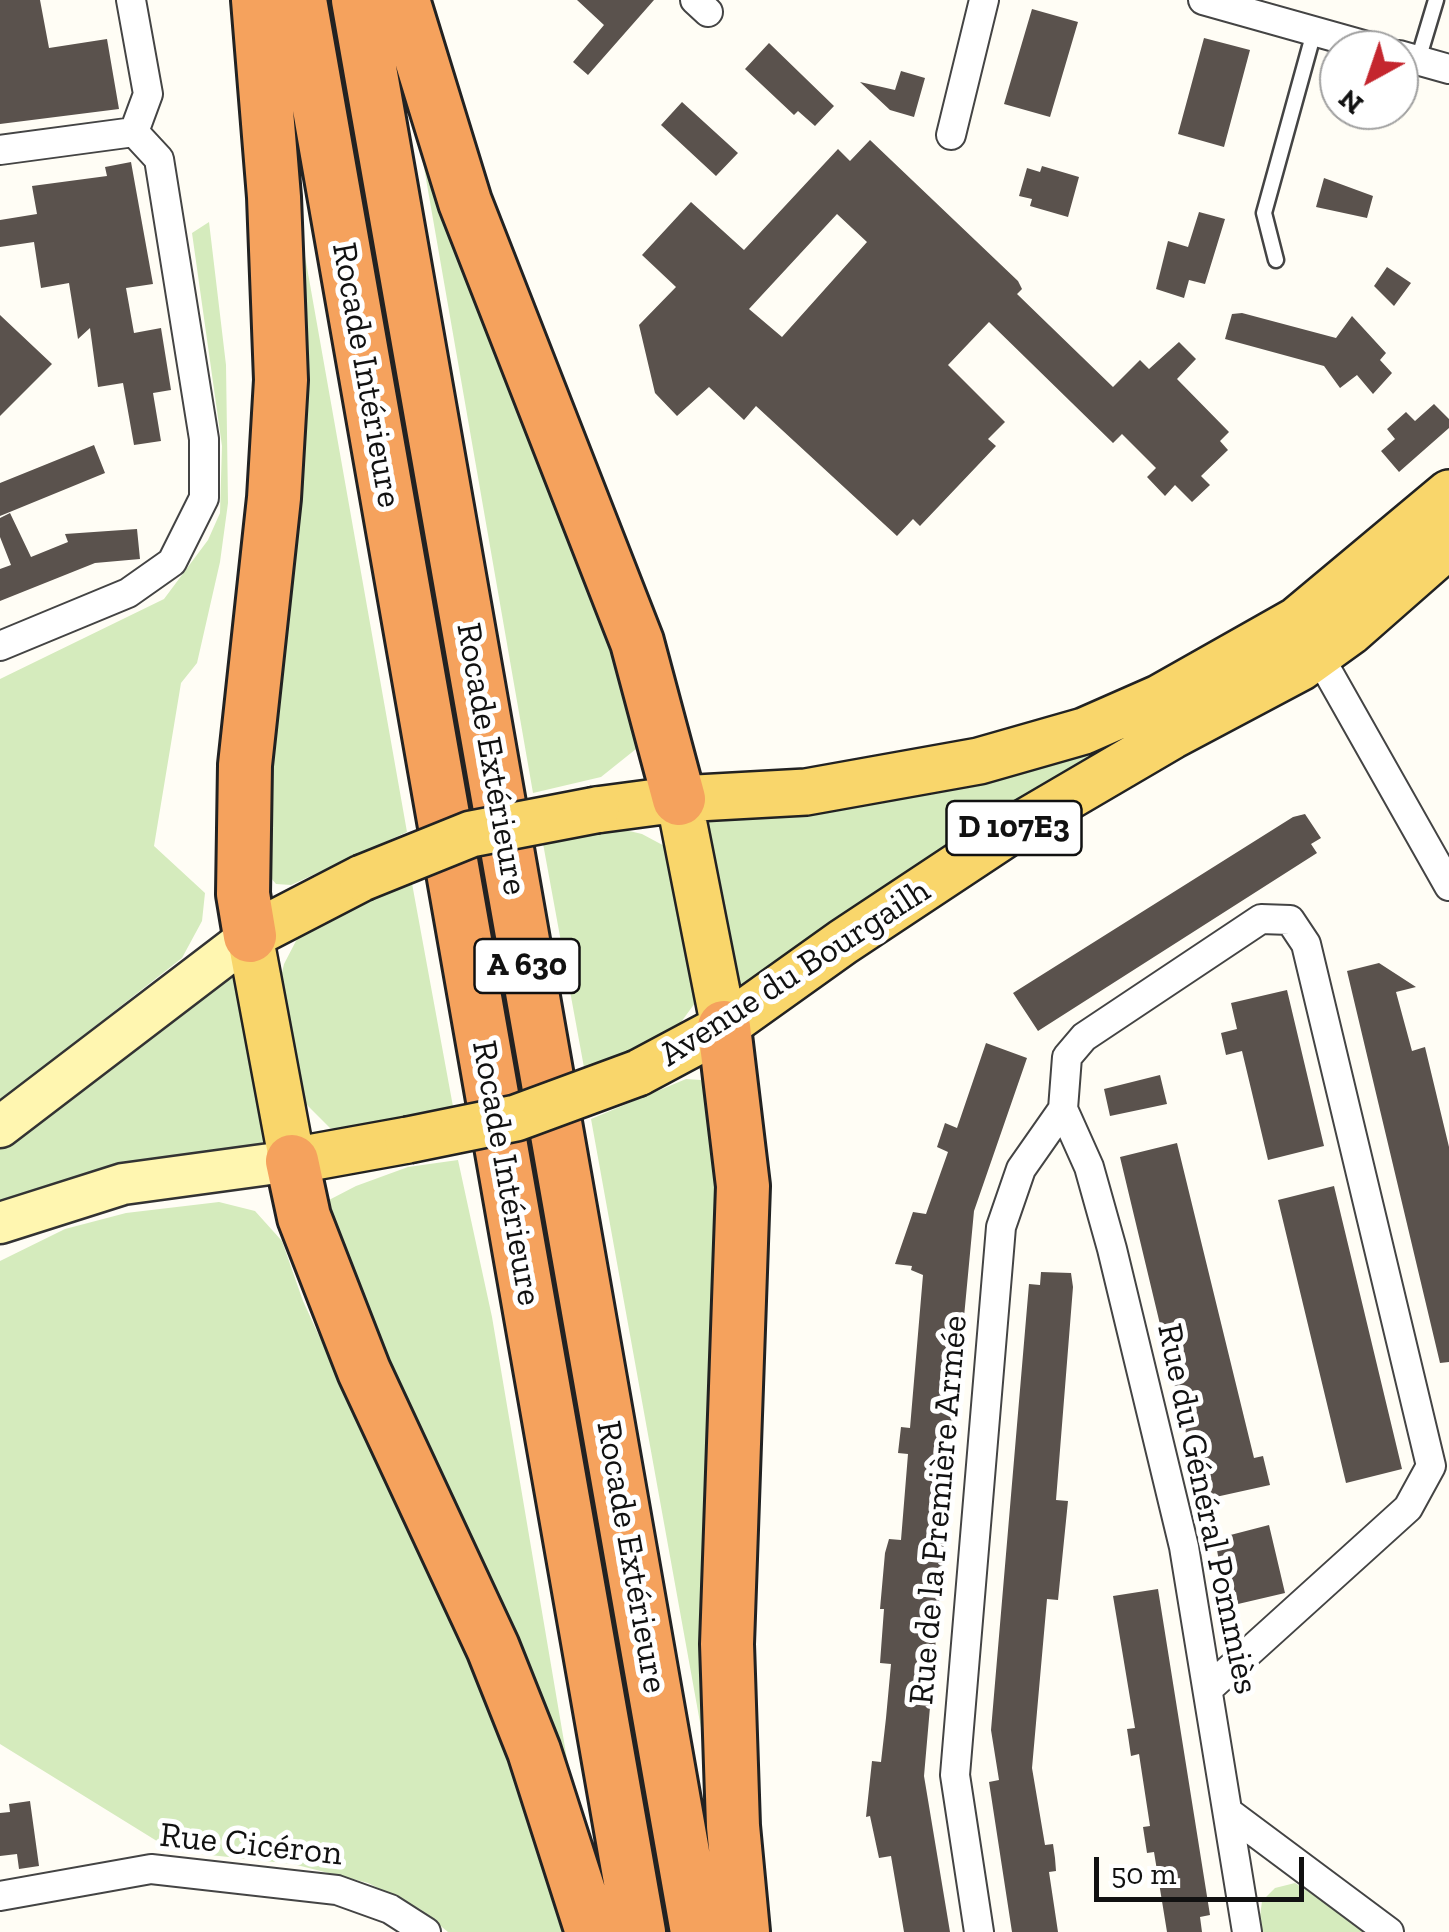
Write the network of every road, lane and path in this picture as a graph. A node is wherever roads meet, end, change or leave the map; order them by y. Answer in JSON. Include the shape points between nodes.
{"nodes":[{"id":1,"x":130,"y":0,"type":"edge"},
{"id":2,"x":258,"y":0,"type":"edge"},
{"id":3,"x":300,"y":0,"type":"edge"},
{"id":4,"x":358,"y":0,"type":"edge"},
{"id":5,"x":404,"y":0,"type":"edge"},
{"id":6,"x":984,"y":0,"type":"edge"},
{"id":7,"x":1203,"y":0,"type":"edge"},
{"id":8,"x":1436,"y":0,"type":"edge"},
{"id":9,"x":1314,"y":32,"type":"junction"},
{"id":10,"x":1319,"y":33,"type":"edge"},
{"id":11,"x":1419,"y":36,"type":"edge"},
{"id":12,"x":1419,"y":60,"type":"edge"},
{"id":13,"x":1449,"y":68,"type":"edge"},
{"id":14,"x":134,"y":132,"type":"junction"},
{"id":15,"x":951,"y":135,"type":"dead end"},
{"id":16,"x":0,"y":150,"type":"edge"},
{"id":17,"x":1276,"y":260,"type":"dead end"},
{"id":18,"x":1449,"y":493,"type":"edge"},
{"id":19,"x":1449,"y":545,"type":"edge"},
{"id":20,"x":1308,"y":638,"type":"junction"},
{"id":21,"x":0,"y":646,"type":"edge"},
{"id":22,"x":679,"y":798,"type":"junction"},
{"id":23,"x":1449,"y":886,"type":"edge"},
{"id":24,"x":250,"y":936,"type":"junction"},
{"id":25,"x":724,"y":1027,"type":"junction"},
{"id":26,"x":1064,"y":1110,"type":"junction"},
{"id":27,"x":0,"y":1127,"type":"edge"},
{"id":28,"x":292,"y":1161,"type":"junction"},
{"id":29,"x":0,"y":1222,"type":"edge"},
{"id":30,"x":1208,"y":1689,"type":"junction"},
{"id":31,"x":1228,"y":1812,"type":"junction"},
{"id":32,"x":0,"y":1896,"type":"edge"},
{"id":33,"x":426,"y":1932,"type":"edge"},
{"id":34,"x":592,"y":1932,"type":"edge"},
{"id":35,"x":639,"y":1932,"type":"edge"},
{"id":36,"x":697,"y":1932,"type":"edge"},
{"id":37,"x":743,"y":1932,"type":"edge"},
{"id":38,"x":980,"y":1932,"type":"edge"},
{"id":39,"x":1246,"y":1932,"type":"edge"},
{"id":40,"x":1389,"y":1932,"type":"edge"}],
"edges":[{"from":1,"to":14,"type":"street","via":[[148,94]]},
{"from":2,"to":24,"type":"highway","via":[[282,380],[245,766],[243,894]]},
{"from":3,"to":35,"type":"highway","name":"Rocade Intérieure","number":"A 630"},
{"from":4,"to":36,"type":"highway","name":"Rocade Extérieure","number":"A 630"},
{"from":5,"to":22,"type":"highway","via":[[465,202],[638,642]]},
{"from":6,"to":15,"type":"street"},
{"from":7,"to":9,"type":"street"},
{"from":8,"to":11,"type":"lane"},
{"from":9,"to":10,"type":"street"},
{"from":9,"to":17,"type":"lane","via":[[1264,213]]},
{"from":12,"to":13,"type":"street"},
{"from":14,"to":16,"type":"street"},
{"from":14,"to":21,"type":"street","via":[[159,159],[204,439],[204,498],[172,562],[128,594]]},
{"from":18,"to":20,"type":"main road","name":"Avenue du Bourgailh","number":"D 107E3"},
{"from":19,"to":20,"type":"main road","name":"Avenue du Bourgailh","number":"D 107E3"},
{"from":20,"to":22,"type":"main road","name":"Avenue du Bourgailh","number":"D 107E3","via":[[1084,730],[1014,751],[806,792]]},
{"from":20,"to":23,"type":"street"},
{"from":20,"to":25,"type":"main road","name":"Avenue du Bourgailh","number":"D 107E3","via":[[842,942]]},
{"from":22,"to":24,"type":"main road","name":"Avenue du Bourgailh","number":"D 107E3","bridge":true,"via":[[471,834],[362,878]]},
{"from":22,"to":25,"type":"main road"},
{"from":24,"to":27,"type":"main road","name":"Avenue du Bourgailh","number":"D 107E3"},
{"from":24,"to":28,"type":"main road"},
{"from":25,"to":28,"type":"main road","name":"Avenue du Bourgailh","number":"D 107E3","bridge":true,"via":[[638,1073],[516,1118]]},
{"from":25,"to":37,"type":"highway","via":[[743,1186],[727,1644]]},
{"from":26,"to":30,"type":"street","name":"Rue du Général Pommiès","via":[[1112,1249],[1184,1548]]},
{"from":26,"to":30,"type":"street","via":[[1066,1058],[1084,1037],[1261,919],[1290,920],[1306,944],[1431,1466],[1408,1508]]},
{"from":26,"to":38,"type":"street","name":"Rue de la Première Armée","via":[[1022,1169],[1001,1227],[954,1775]]},
{"from":28,"to":29,"type":"main road","name":"Avenue du Bourgailh","number":"D 107E3","via":[[123,1184]]},
{"from":28,"to":34,"type":"highway","via":[[304,1217],[364,1370],[534,1751]]},
{"from":30,"to":31,"type":"street","name":"Rue du Général Pommiès"},
{"from":31,"to":39,"type":"street","name":"Rue du Général Pommiès"},
{"from":31,"to":40,"type":"street"},
{"from":32,"to":33,"type":"street","name":"Rue Cicéron","via":[[151,1869],[336,1890],[390,1909]]}]}
